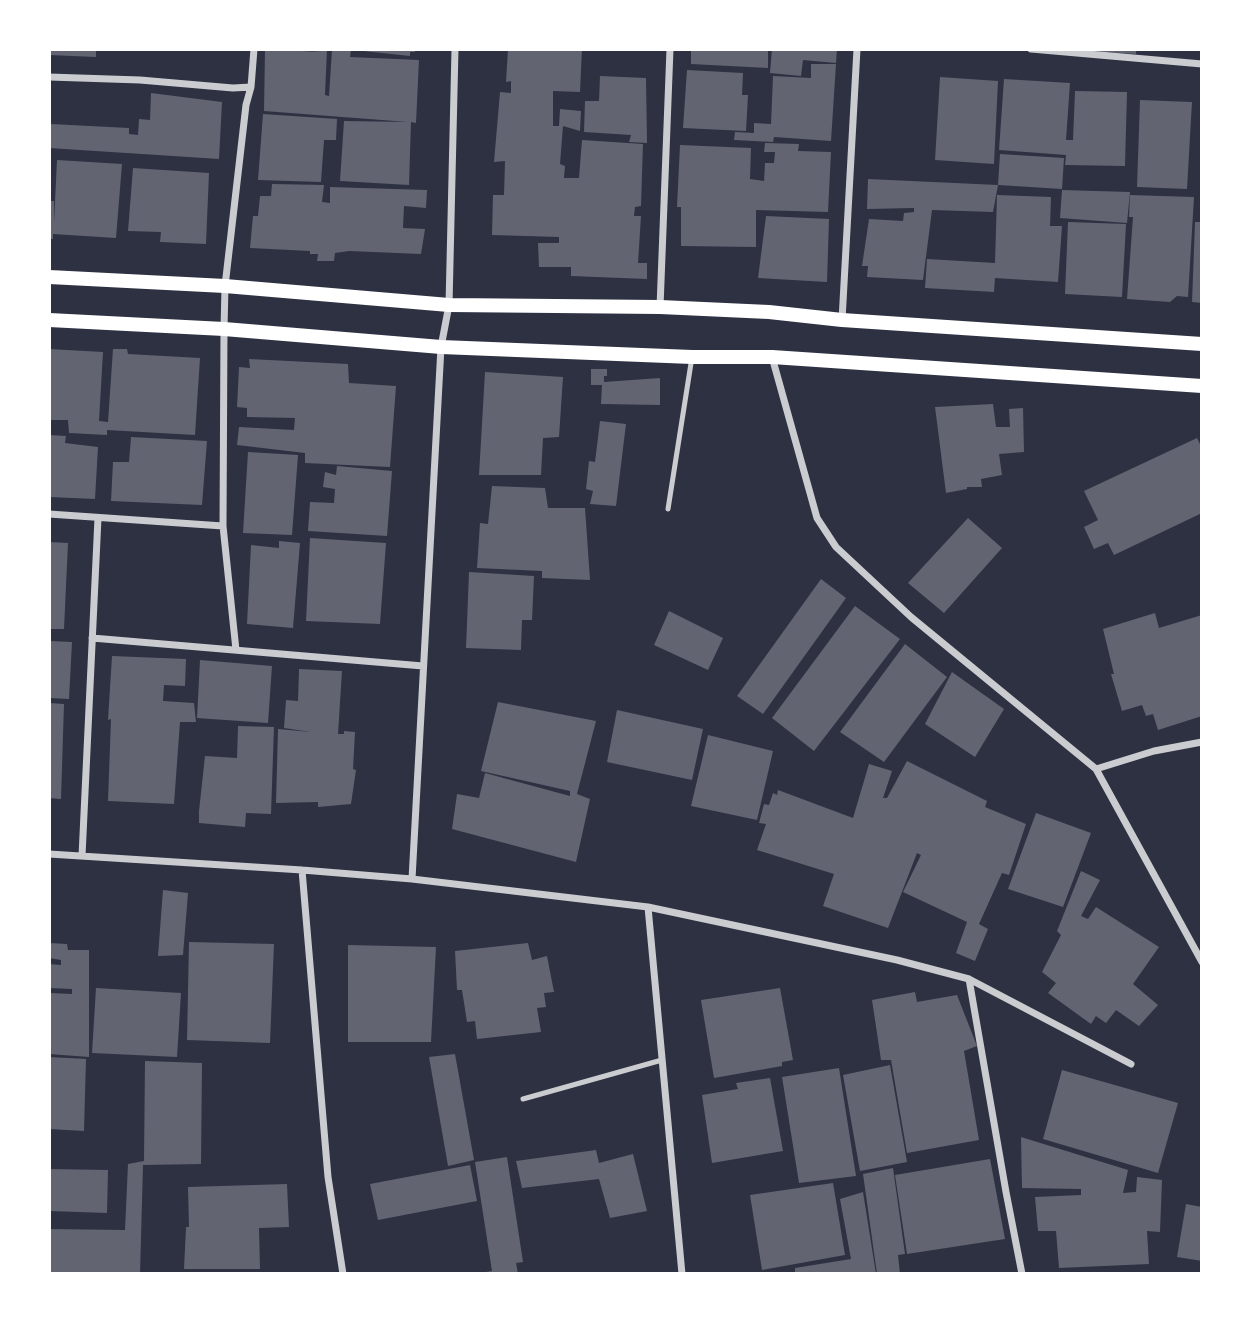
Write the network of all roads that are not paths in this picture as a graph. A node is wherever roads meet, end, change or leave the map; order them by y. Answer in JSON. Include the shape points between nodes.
{"nodes":[{"id":1,"x":254,"y":49,"type":"edge"},
{"id":2,"x":455,"y":49,"type":"edge"},
{"id":3,"x":670,"y":49,"type":"edge"},
{"id":4,"x":857,"y":49,"type":"edge"},
{"id":5,"x":1031,"y":49,"type":"edge"},
{"id":6,"x":1202,"y":64,"type":"edge"},
{"id":7,"x":49,"y":77,"type":"edge"},
{"id":8,"x":251,"y":87,"type":"junction"},
{"id":9,"x":49,"y":277,"type":"edge"},
{"id":10,"x":225,"y":286,"type":"junction"},
{"id":11,"x":449,"y":305,"type":"junction"},
{"id":12,"x":660,"y":307,"type":"junction"},
{"id":13,"x":49,"y":320,"type":"edge"},
{"id":14,"x":842,"y":320,"type":"junction"},
{"id":15,"x":224,"y":329,"type":"junction"},
{"id":16,"x":1202,"y":344,"type":"edge"},
{"id":17,"x":441,"y":347,"type":"junction"},
{"id":18,"x":772,"y":357,"type":"junction"},
{"id":19,"x":692,"y":358,"type":"junction"},
{"id":20,"x":1202,"y":386,"type":"edge"},
{"id":21,"x":668,"y":509,"type":"dead end"},
{"id":22,"x":49,"y":514,"type":"edge"},
{"id":23,"x":98,"y":518,"type":"junction"},
{"id":24,"x":223,"y":526,"type":"junction"},
{"id":25,"x":92,"y":638,"type":"junction"},
{"id":26,"x":236,"y":650,"type":"junction"},
{"id":27,"x":423,"y":666,"type":"junction"},
{"id":28,"x":1202,"y":742,"type":"edge"},
{"id":29,"x":1096,"y":769,"type":"junction"},
{"id":30,"x":49,"y":854,"type":"edge"},
{"id":31,"x":82,"y":856,"type":"junction"},
{"id":32,"x":302,"y":870,"type":"junction"},
{"id":33,"x":412,"y":879,"type":"junction"},
{"id":34,"x":648,"y":907,"type":"junction"},
{"id":35,"x":1202,"y":962,"type":"edge"},
{"id":36,"x":969,"y":979,"type":"junction"},
{"id":37,"x":662,"y":1060,"type":"junction"},
{"id":38,"x":1131,"y":1064,"type":"dead end"},
{"id":39,"x":523,"y":1099,"type":"dead end"},
{"id":40,"x":343,"y":1274,"type":"edge"},
{"id":41,"x":681,"y":1274,"type":"edge"},
{"id":42,"x":1022,"y":1274,"type":"edge"}],
"edges":[{"from":1,"to":8,"type":"street"},
{"from":2,"to":11,"type":"street"},
{"from":3,"to":12,"type":"street"},
{"from":4,"to":14,"type":"street"},
{"from":5,"to":6,"type":"street"},
{"from":7,"to":8,"type":"street"},
{"from":8,"to":10,"type":"street"},
{"from":9,"to":10,"type":"main road"},
{"from":10,"to":11,"type":"main road"},
{"from":10,"to":15,"type":"street"},
{"from":11,"to":12,"type":"main road"},
{"from":11,"to":17,"type":"street"},
{"from":12,"to":14,"type":"main road"},
{"from":13,"to":15,"type":"main road"},
{"from":14,"to":16,"type":"main road"},
{"from":15,"to":17,"type":"main road"},
{"from":15,"to":24,"type":"street"},
{"from":17,"to":19,"type":"main road"},
{"from":17,"to":27,"type":"street"},
{"from":18,"to":19,"type":"main road"},
{"from":18,"to":20,"type":"main road"},
{"from":18,"to":29,"type":"street","via":[[817,517],[836,547],[911,617]]},
{"from":19,"to":21,"type":"lane"},
{"from":22,"to":23,"type":"street"},
{"from":23,"to":24,"type":"street"},
{"from":23,"to":25,"type":"street"},
{"from":24,"to":26,"type":"street"},
{"from":25,"to":26,"type":"street"},
{"from":25,"to":31,"type":"street"},
{"from":26,"to":27,"type":"street"},
{"from":27,"to":33,"type":"street"},
{"from":28,"to":29,"type":"street"},
{"from":29,"to":35,"type":"street"},
{"from":30,"to":31,"type":"street"},
{"from":31,"to":32,"type":"street"},
{"from":32,"to":33,"type":"street"},
{"from":32,"to":40,"type":"street","via":[[328,1177]]},
{"from":33,"to":34,"type":"street"},
{"from":34,"to":36,"type":"street"},
{"from":34,"to":37,"type":"street"},
{"from":36,"to":38,"type":"street"},
{"from":36,"to":42,"type":"street"},
{"from":37,"to":39,"type":"lane"},
{"from":37,"to":41,"type":"street"}]}
